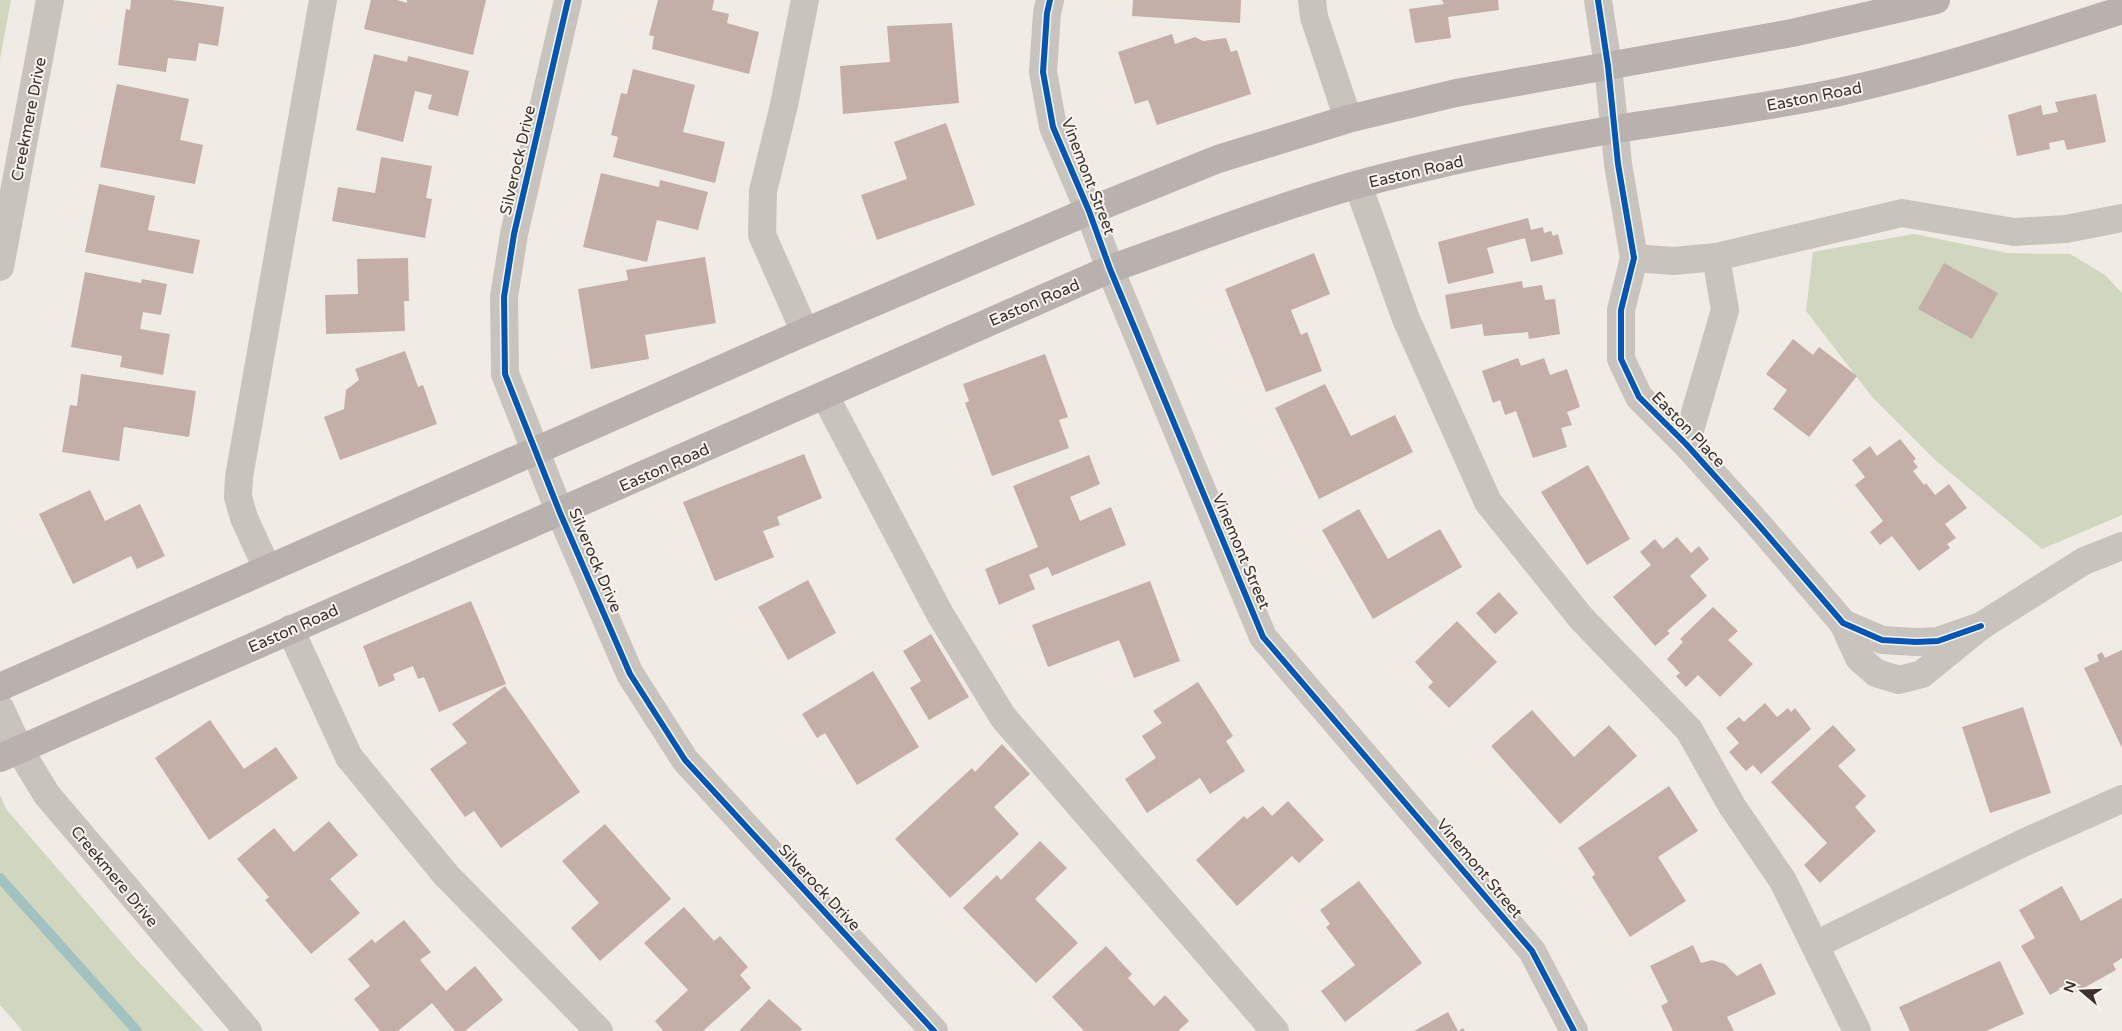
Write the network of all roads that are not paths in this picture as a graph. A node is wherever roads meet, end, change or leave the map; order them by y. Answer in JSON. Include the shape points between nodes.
{"nodes":[{"id":1,"x":50,"y":0,"type":"edge"},
{"id":2,"x":323,"y":0,"type":"edge"},
{"id":3,"x":568,"y":0,"type":"edge"},
{"id":4,"x":805,"y":0,"type":"edge"},
{"id":5,"x":1050,"y":0,"type":"edge"},
{"id":6,"x":1312,"y":0,"type":"edge"},
{"id":7,"x":1598,"y":0,"type":"edge"},
{"id":8,"x":1936,"y":0,"type":"edge"},
{"id":9,"x":2122,"y":10,"type":"edge"},
{"id":10,"x":1608,"y":66,"type":"junction"},
{"id":11,"x":1348,"y":119,"type":"junction"},
{"id":12,"x":1614,"y":130,"type":"junction"},
{"id":13,"x":1358,"y":185,"type":"junction"},
{"id":14,"x":1089,"y":211,"type":"junction"},
{"id":15,"x":2122,"y":218,"type":"edge"},
{"id":16,"x":1716,"y":257,"type":"junction"},
{"id":17,"x":1634,"y":258,"type":"junction"},
{"id":18,"x":0,"y":267,"type":"edge"},
{"id":19,"x":1110,"y":269,"type":"junction"},
{"id":20,"x":805,"y":332,"type":"junction"},
{"id":21,"x":825,"y":396,"type":"junction"},
{"id":22,"x":1686,"y":444,"type":"junction"},
{"id":23,"x":535,"y":450,"type":"junction"},
{"id":24,"x":560,"y":512,"type":"junction"},
{"id":25,"x":2122,"y":546,"type":"edge"},
{"id":26,"x":267,"y":568,"type":"junction"},
{"id":27,"x":1843,"y":623,"type":"junction"},
{"id":28,"x":1980,"y":626,"type":"junction"},
{"id":29,"x":290,"y":629,"type":"junction"},
{"id":30,"x":0,"y":687,"type":"edge"},
{"id":31,"x":0,"y":708,"type":"edge"},
{"id":32,"x":9,"y":753,"type":"edge"},
{"id":33,"x":2122,"y":800,"type":"edge"},
{"id":34,"x":1815,"y":945,"type":"junction"},
{"id":35,"x":248,"y":1031,"type":"edge"},
{"id":36,"x":599,"y":1031,"type":"edge"},
{"id":37,"x":934,"y":1031,"type":"edge"},
{"id":38,"x":1274,"y":1031,"type":"edge"},
{"id":39,"x":1574,"y":1031,"type":"edge"},
{"id":40,"x":1857,"y":1031,"type":"edge"}],
"edges":[{"from":1,"to":18,"type":"street","name":"Creekmere Drive"},
{"from":2,"to":26,"type":"street","via":[[239,477],[238,497],[244,518]]},
{"from":3,"to":23,"type":"street","name":"Silverock Drive","via":[[514,234],[504,297],[505,374]]},
{"from":4,"to":20,"type":"street","via":[[763,191],[762,235]]},
{"from":5,"to":14,"type":"street","name":"Vinemont Street","via":[[1043,72],[1053,127]]},
{"from":6,"to":11,"type":"street","via":[[1314,17]]},
{"from":7,"to":10,"type":"street","name":"Easton Place"},
{"from":8,"to":10,"type":"main road","via":[[1792,33]]},
{"from":9,"to":12,"type":"main road","name":"Easton Road","via":[[1916,73],[1848,90]]},
{"from":10,"to":11,"type":"main road","via":[[1456,93]]},
{"from":10,"to":12,"type":"street","name":"Easton Place"},
{"from":11,"to":14,"type":"main road","via":[[1218,159]]},
{"from":12,"to":13,"type":"main road","name":"Easton Road","via":[[1462,160]]},
{"from":12,"to":17,"type":"street","name":"Easton Place"},
{"from":13,"to":19,"type":"main road","name":"Easton Road"},
{"from":13,"to":34,"type":"street","via":[[1406,320],[1488,502],[1581,618],[1689,730],[1732,806],[1783,880]]},
{"from":14,"to":19,"type":"street","name":"Vinemont Street"},
{"from":14,"to":20,"type":"main road"},
{"from":15,"to":16,"type":"street","via":[[2066,229],[2014,232],[1902,213]]},
{"from":16,"to":17,"type":"street"},
{"from":16,"to":22,"type":"street","name":"Easton Place","via":[[1724,310]]},
{"from":17,"to":22,"type":"street","name":"Easton Place","via":[[1621,310],[1621,359],[1639,397]]},
{"from":19,"to":21,"type":"main road","name":"Easton Road"},
{"from":19,"to":39,"type":"street","name":"Vinemont Street","via":[[1263,637],[1532,951]]},
{"from":20,"to":23,"type":"main road"},
{"from":21,"to":24,"type":"main road","name":"Easton Road"},
{"from":21,"to":38,"type":"street","via":[[941,616],[1003,717]]},
{"from":22,"to":27,"type":"street","name":"Easton Place"},
{"from":23,"to":24,"type":"street","name":"Silverock Drive"},
{"from":23,"to":26,"type":"main road"},
{"from":24,"to":29,"type":"main road","name":"Easton Road"},
{"from":24,"to":37,"type":"street","name":"Silverock Drive","via":[[630,674],[685,760]]},
{"from":25,"to":28,"type":"street","name":"Easton Place","via":[[2084,561]]},
{"from":26,"to":30,"type":"main road"},
{"from":27,"to":28,"type":"street","name":"Easton Place","via":[[1882,640],[1916,642],[1938,641]]},
{"from":27,"to":28,"type":"street","name":"Easton Place","via":[[1859,658],[1876,673],[1899,680],[1922,674]]},
{"from":29,"to":32,"type":"main road","name":"Easton Road"},
{"from":29,"to":36,"type":"street","via":[[349,757],[446,875]]},
{"from":31,"to":32,"type":"street","name":"Creekmere Drive"},
{"from":32,"to":35,"type":"street","name":"Creekmere Drive"},
{"from":33,"to":34,"type":"street","via":[[2024,843]]},
{"from":34,"to":40,"type":"street"}]}
